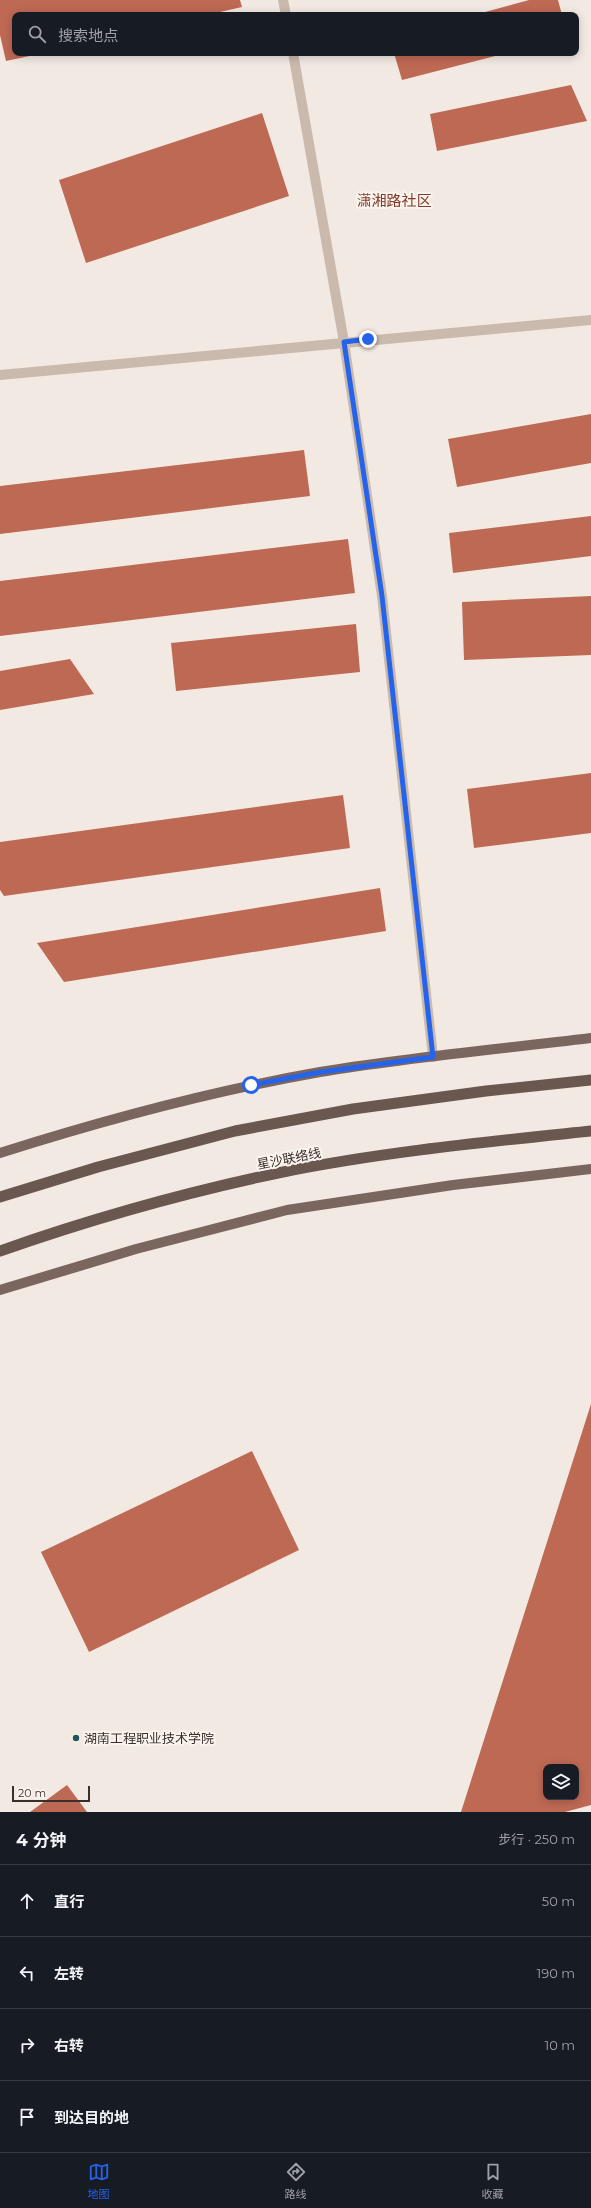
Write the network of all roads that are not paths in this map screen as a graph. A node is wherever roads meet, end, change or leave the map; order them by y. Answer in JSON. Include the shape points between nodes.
{"nodes":[{"id":1,"x":283,"y":0,"type":"edge"},
{"id":2,"x":285,"y":12,"type":"edge"},
{"id":3,"x":294,"y":56,"type":"edge"},
{"id":4,"x":591,"y":320,"type":"edge"},
{"id":5,"x":344,"y":342,"type":"junction"},
{"id":6,"x":0,"y":375,"type":"edge"},
{"id":7,"x":591,"y":1038,"type":"edge"},
{"id":8,"x":433,"y":1057,"type":"junction"},
{"id":9,"x":591,"y":1080,"type":"edge"},
{"id":10,"x":591,"y":1131,"type":"edge"},
{"id":11,"x":0,"y":1152,"type":"edge"},
{"id":12,"x":591,"y":1169,"type":"edge"},
{"id":13,"x":0,"y":1197,"type":"edge"},
{"id":14,"x":0,"y":1251,"type":"edge"},
{"id":15,"x":0,"y":1290,"type":"edge"}],
"edges":[{"from":1,"to":2,"type":"lane"},
{"from":3,"to":5,"type":"lane"},
{"from":4,"to":5,"type":"lane"},
{"from":5,"to":6,"type":"lane"},
{"from":5,"to":8,"type":"lane","via":[[382,596]]},
{"from":7,"to":8,"type":"main road"},
{"from":8,"to":11,"type":"main road","via":[[321,1072],[251,1085],[48,1137]]},
{"from":9,"to":13,"type":"highway","via":[[353,1109],[235,1131],[98,1167]]},
{"from":10,"to":14,"type":"highway","name":"星沙联络线","via":[[427,1149],[279,1173],[148,1203]]},
{"from":12,"to":15,"type":"main road","via":[[453,1185],[287,1210],[136,1249]]}]}
